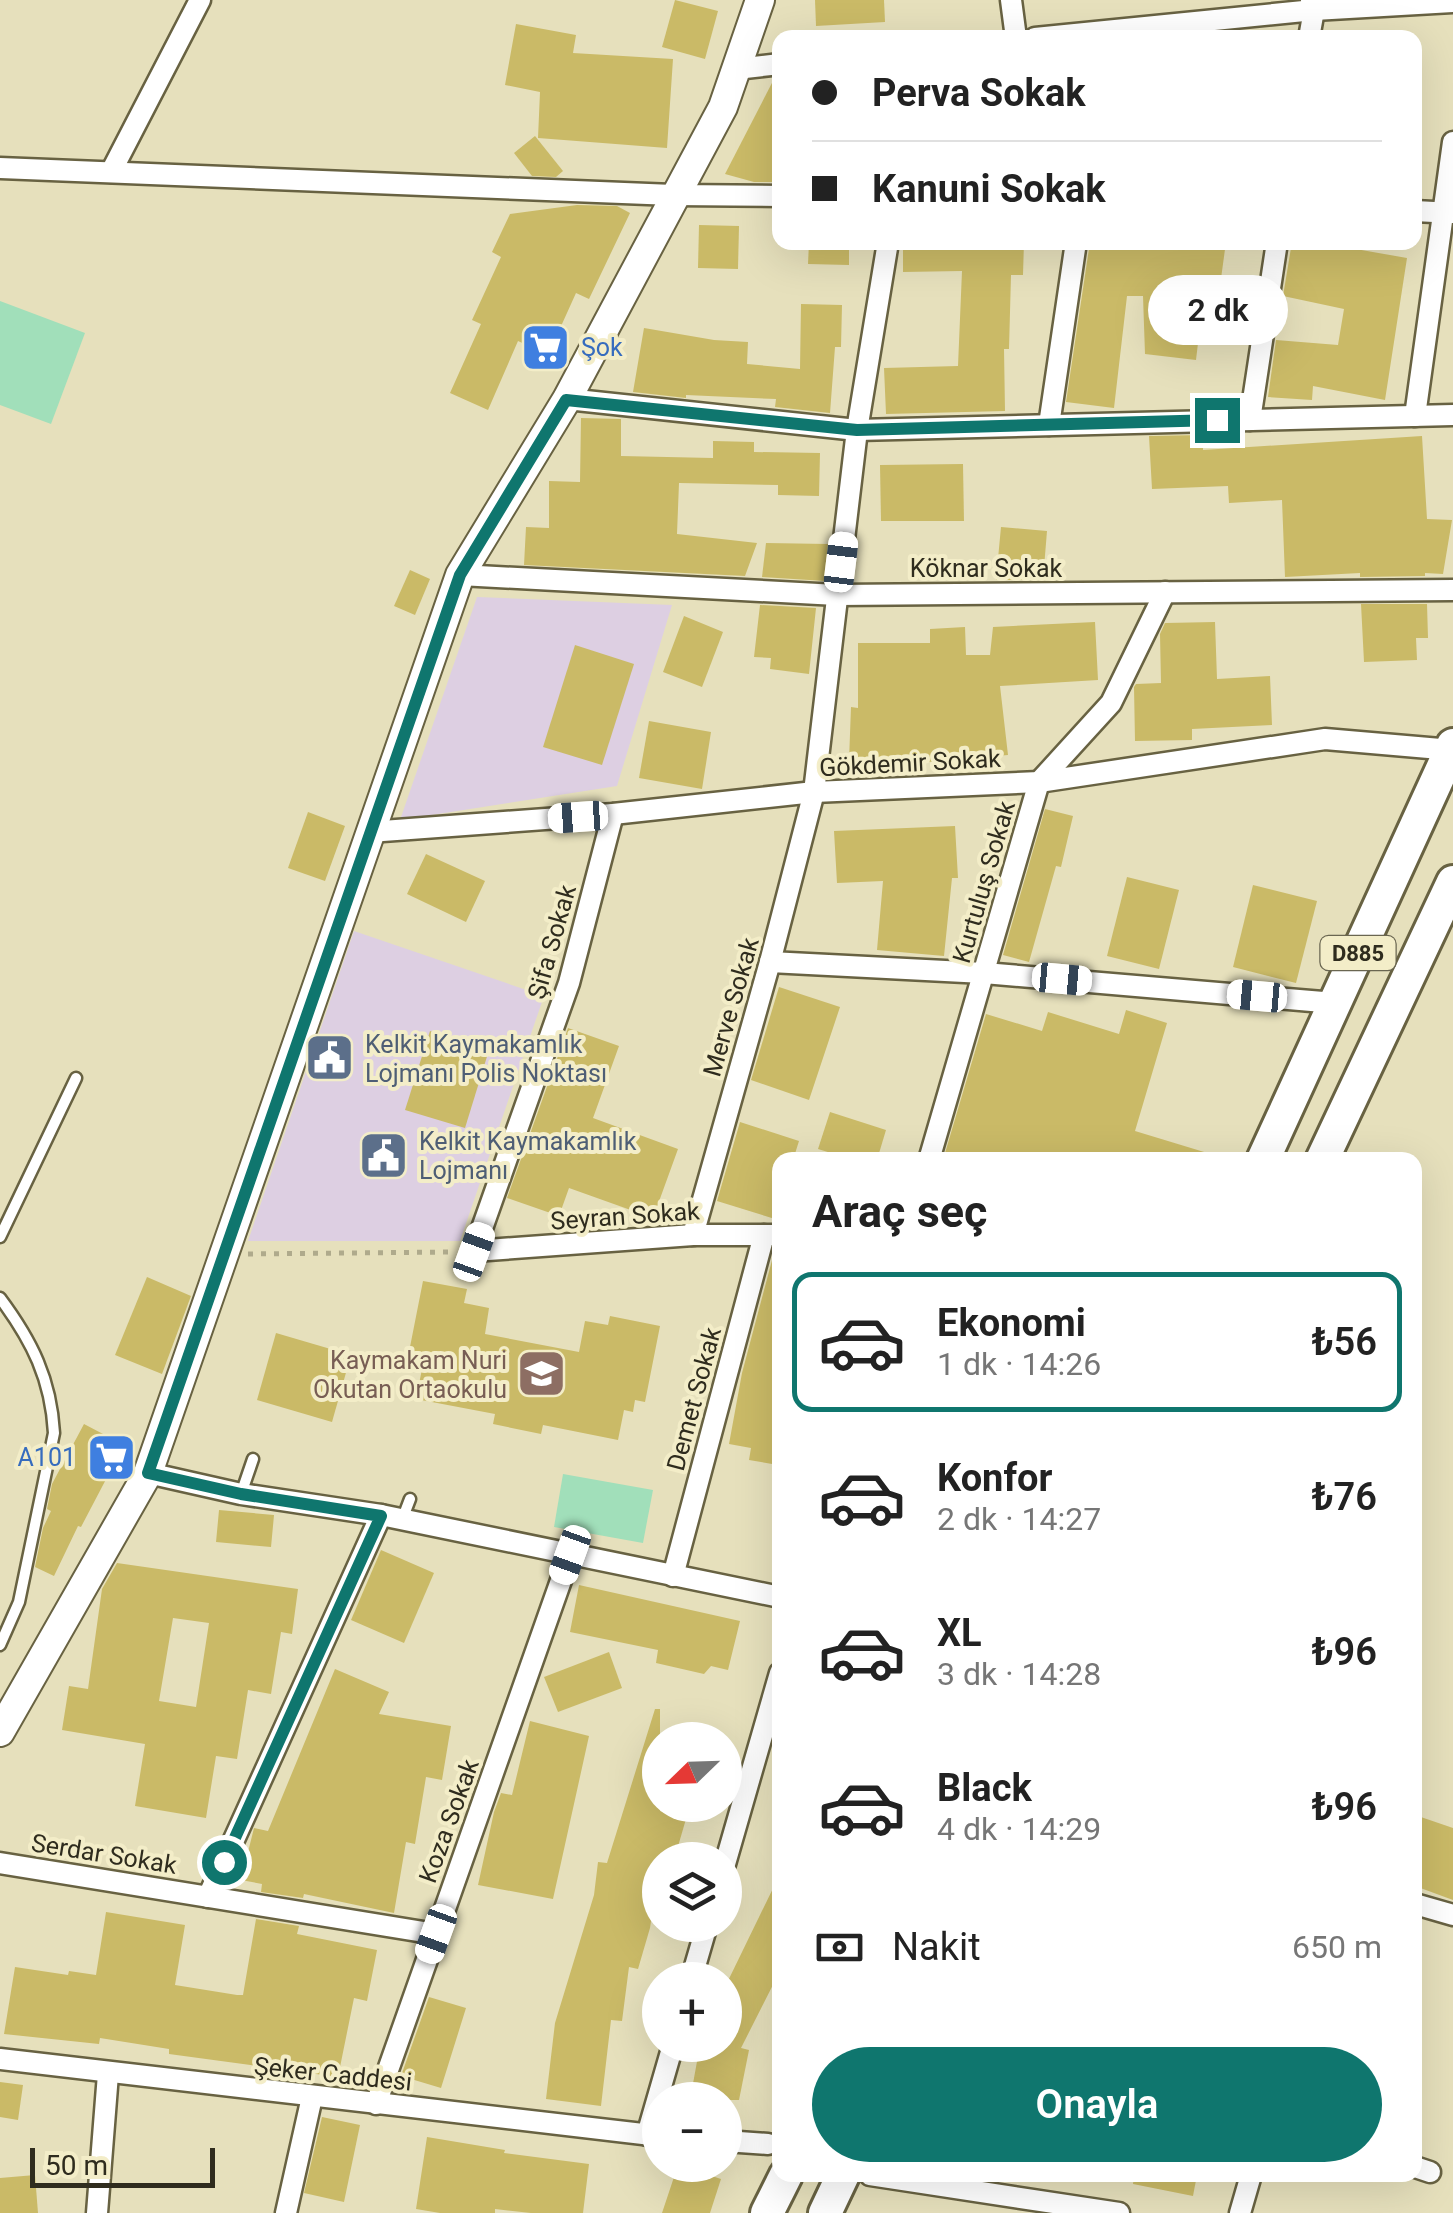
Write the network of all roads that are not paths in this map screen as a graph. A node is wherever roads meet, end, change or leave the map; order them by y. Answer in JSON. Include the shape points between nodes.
{"nodes":[{"id":1,"x":200,"y":0,"type":"edge"},
{"id":2,"x":760,"y":0,"type":"edge"},
{"id":3,"x":1012,"y":0,"type":"edge"},
{"id":4,"x":1453,"y":2,"type":"edge"},
{"id":5,"x":1312,"y":5,"type":"edge"},
{"id":6,"x":1015,"y":30,"type":"edge"},
{"id":7,"x":1130,"y":30,"type":"edge"},
{"id":8,"x":1310,"y":30,"type":"edge"},
{"id":9,"x":772,"y":65,"type":"edge"},
{"id":10,"x":736,"y":69,"type":"junction"},
{"id":11,"x":1453,"y":142,"type":"edge"},
{"id":12,"x":0,"y":168,"type":"edge"},
{"id":13,"x":112,"y":172,"type":"junction"},
{"id":14,"x":674,"y":195,"type":"junction"},
{"id":15,"x":772,"y":196,"type":"edge"},
{"id":16,"x":1422,"y":211,"type":"edge"},
{"id":17,"x":1449,"y":213,"type":"edge"},
{"id":18,"x":887,"y":250,"type":"edge"},
{"id":19,"x":1075,"y":250,"type":"edge"},
{"id":20,"x":1276,"y":250,"type":"edge"},
{"id":21,"x":566,"y":400,"type":"junction"},
{"id":22,"x":1453,"y":414,"type":"edge"},
{"id":23,"x":1415,"y":416,"type":"junction"},
{"id":24,"x":1250,"y":420,"type":"junction"},
{"id":25,"x":1049,"y":425,"type":"junction"},
{"id":26,"x":857,"y":430,"type":"junction"},
{"id":27,"x":460,"y":575,"type":"junction"},
{"id":28,"x":1453,"y":590,"type":"edge"},
{"id":29,"x":1165,"y":592,"type":"junction"},
{"id":30,"x":838,"y":594,"type":"junction"},
{"id":31,"x":1452,"y":748,"type":"edge"},
{"id":32,"x":1039,"y":782,"type":"junction"},
{"id":33,"x":814,"y":792,"type":"junction"},
{"id":34,"x":613,"y":814,"type":"junction"},
{"id":35,"x":369,"y":832,"type":"junction"},
{"id":36,"x":1453,"y":882,"type":"edge"},
{"id":37,"x":770,"y":962,"type":"junction"},
{"id":38,"x":984,"y":972,"type":"junction"},
{"id":39,"x":1335,"y":1003,"type":"junction"},
{"id":40,"x":76,"y":1078,"type":"dead end"},
{"id":41,"x":931,"y":1152,"type":"edge"},
{"id":42,"x":1267,"y":1152,"type":"edge"},
{"id":43,"x":1326,"y":1152,"type":"edge"},
{"id":44,"x":692,"y":1235,"type":"junction"},
{"id":45,"x":772,"y":1235,"type":"edge"},
{"id":46,"x":0,"y":1237,"type":"edge"},
{"id":47,"x":474,"y":1252,"type":"joint"},
{"id":48,"x":0,"y":1298,"type":"edge"},
{"id":49,"x":253,"y":1459,"type":"dead end"},
{"id":50,"x":148,"y":1473,"type":"junction"},
{"id":51,"x":241,"y":1494,"type":"junction"},
{"id":52,"x":410,"y":1499,"type":"dead end"},
{"id":53,"x":392,"y":1518,"type":"junction"},
{"id":54,"x":570,"y":1555,"type":"junction"},
{"id":55,"x":673,"y":1576,"type":"junction"},
{"id":56,"x":772,"y":1595,"type":"edge"},
{"id":57,"x":0,"y":1646,"type":"edge"},
{"id":58,"x":772,"y":1702,"type":"edge"},
{"id":59,"x":2,"y":1726,"type":"edge"},
{"id":60,"x":731,"y":1842,"type":"edge"},
{"id":61,"x":0,"y":1862,"type":"edge"},
{"id":62,"x":208,"y":1897,"type":"junction"},
{"id":63,"x":1422,"y":1906,"type":"edge"},
{"id":64,"x":1453,"y":1914,"type":"edge"},
{"id":65,"x":436,"y":1934,"type":"junction"},
{"id":66,"x":0,"y":2059,"type":"edge"},
{"id":67,"x":108,"y":2074,"type":"junction"},
{"id":68,"x":312,"y":2097,"type":"junction"},
{"id":69,"x":376,"y":2104,"type":"junction"},
{"id":70,"x":642,"y":2135,"type":"edge"},
{"id":71,"x":742,"y":2142,"type":"edge"},
{"id":72,"x":768,"y":2144,"type":"dead end"},
{"id":73,"x":782,"y":2182,"type":"edge"},
{"id":74,"x":840,"y":2182,"type":"edge"},
{"id":75,"x":916,"y":2182,"type":"edge"},
{"id":76,"x":1249,"y":2182,"type":"edge"},
{"id":77,"x":97,"y":2213,"type":"edge"},
{"id":78,"x":286,"y":2213,"type":"edge"},
{"id":79,"x":767,"y":2213,"type":"edge"},
{"id":80,"x":825,"y":2213,"type":"edge"},
{"id":81,"x":1119,"y":2213,"type":"edge"},
{"id":82,"x":1240,"y":2213,"type":"edge"}],
"edges":[{"from":1,"to":13,"type":"street"},
{"from":2,"to":10,"type":"main road"},
{"from":3,"to":6,"type":"street"},
{"from":4,"to":5,"type":"street"},
{"from":5,"to":7,"type":"street"},
{"from":5,"to":8,"type":"street"},
{"from":9,"to":10,"type":"street"},
{"from":10,"to":14,"type":"main road"},
{"from":11,"to":17,"type":"street"},
{"from":12,"to":13,"type":"street"},
{"from":13,"to":14,"type":"street"},
{"from":14,"to":15,"type":"street"},
{"from":14,"to":21,"type":"main road"},
{"from":16,"to":17,"type":"street"},
{"from":17,"to":23,"type":"street"},
{"from":18,"to":26,"type":"street","name":"Merve Sokak"},
{"from":19,"to":25,"type":"street"},
{"from":20,"to":24,"type":"street"},
{"from":21,"to":26,"type":"street"},
{"from":21,"to":27,"type":"main road"},
{"from":22,"to":23,"type":"street"},
{"from":23,"to":24,"type":"street"},
{"from":24,"to":25,"type":"street"},
{"from":25,"to":26,"type":"street"},
{"from":26,"to":30,"type":"street","name":"Merve Sokak"},
{"from":27,"to":30,"type":"street","name":"Köknar Sokak"},
{"from":27,"to":35,"type":"main road"},
{"from":28,"to":29,"type":"street","name":"Köknar Sokak"},
{"from":29,"to":30,"type":"street","name":"Köknar Sokak"},
{"from":29,"to":32,"type":"street","name":"Kurtuluş Sokak","via":[[1111,702]]},
{"from":30,"to":33,"type":"street","name":"Merve Sokak"},
{"from":31,"to":32,"type":"street","name":"Gökdemir Sokak","via":[[1325,740]]},
{"from":31,"to":39,"type":"highway","number":"D885"},
{"from":32,"to":33,"type":"street","name":"Gökdemir Sokak"},
{"from":32,"to":38,"type":"street","name":"Kurtuluş Sokak"},
{"from":33,"to":34,"type":"street","name":"Gökdemir Sokak"},
{"from":33,"to":37,"type":"street","name":"Merve Sokak"},
{"from":34,"to":35,"type":"street","name":"Gökdemir Sokak"},
{"from":34,"to":47,"type":"street","name":"Şifa Sokak","via":[[569,983]]},
{"from":35,"to":50,"type":"main road"},
{"from":36,"to":43,"type":"highway","number":"D885"},
{"from":37,"to":38,"type":"street"},
{"from":37,"to":44,"type":"street","name":"Merve Sokak"},
{"from":38,"to":39,"type":"street"},
{"from":38,"to":41,"type":"street","name":"Kurtuluş Sokak"},
{"from":39,"to":42,"type":"highway","number":"D885"},
{"from":40,"to":46,"type":"lane"},
{"from":44,"to":45,"type":"street","name":"Seyran Sokak"},
{"from":44,"to":47,"type":"street","name":"Seyran Sokak"},
{"from":45,"to":55,"type":"street","name":"Demet Sokak"},
{"from":48,"to":57,"type":"lane","via":[[42,1364],[54,1433],[20,1602]]},
{"from":49,"to":51,"type":"lane"},
{"from":50,"to":51,"type":"street"},
{"from":50,"to":59,"type":"main road"},
{"from":51,"to":53,"type":"street"},
{"from":52,"to":53,"type":"lane"},
{"from":53,"to":54,"type":"street"},
{"from":53,"to":62,"type":"street"},
{"from":54,"to":55,"type":"street"},
{"from":54,"to":65,"type":"street","name":"Koza Sokak"},
{"from":55,"to":56,"type":"street"},
{"from":58,"to":60,"type":"street"},
{"from":61,"to":62,"type":"street","name":"Serdar Sokak"},
{"from":62,"to":65,"type":"street","name":"Serdar Sokak"},
{"from":63,"to":64,"type":"street"},
{"from":65,"to":69,"type":"street","name":"Koza Sokak"},
{"from":66,"to":67,"type":"street","name":"Şeker Caddesi"},
{"from":67,"to":68,"type":"street","name":"Şeker Caddesi"},
{"from":67,"to":77,"type":"street"},
{"from":68,"to":69,"type":"street","name":"Şeker Caddesi"},
{"from":68,"to":78,"type":"street"},
{"from":69,"to":70,"type":"street","name":"Şeker Caddesi"},
{"from":71,"to":72,"type":"street"},
{"from":73,"to":79,"type":"highway"},
{"from":74,"to":80,"type":"highway"},
{"from":75,"to":81,"type":"street"},
{"from":76,"to":82,"type":"street"}]}
